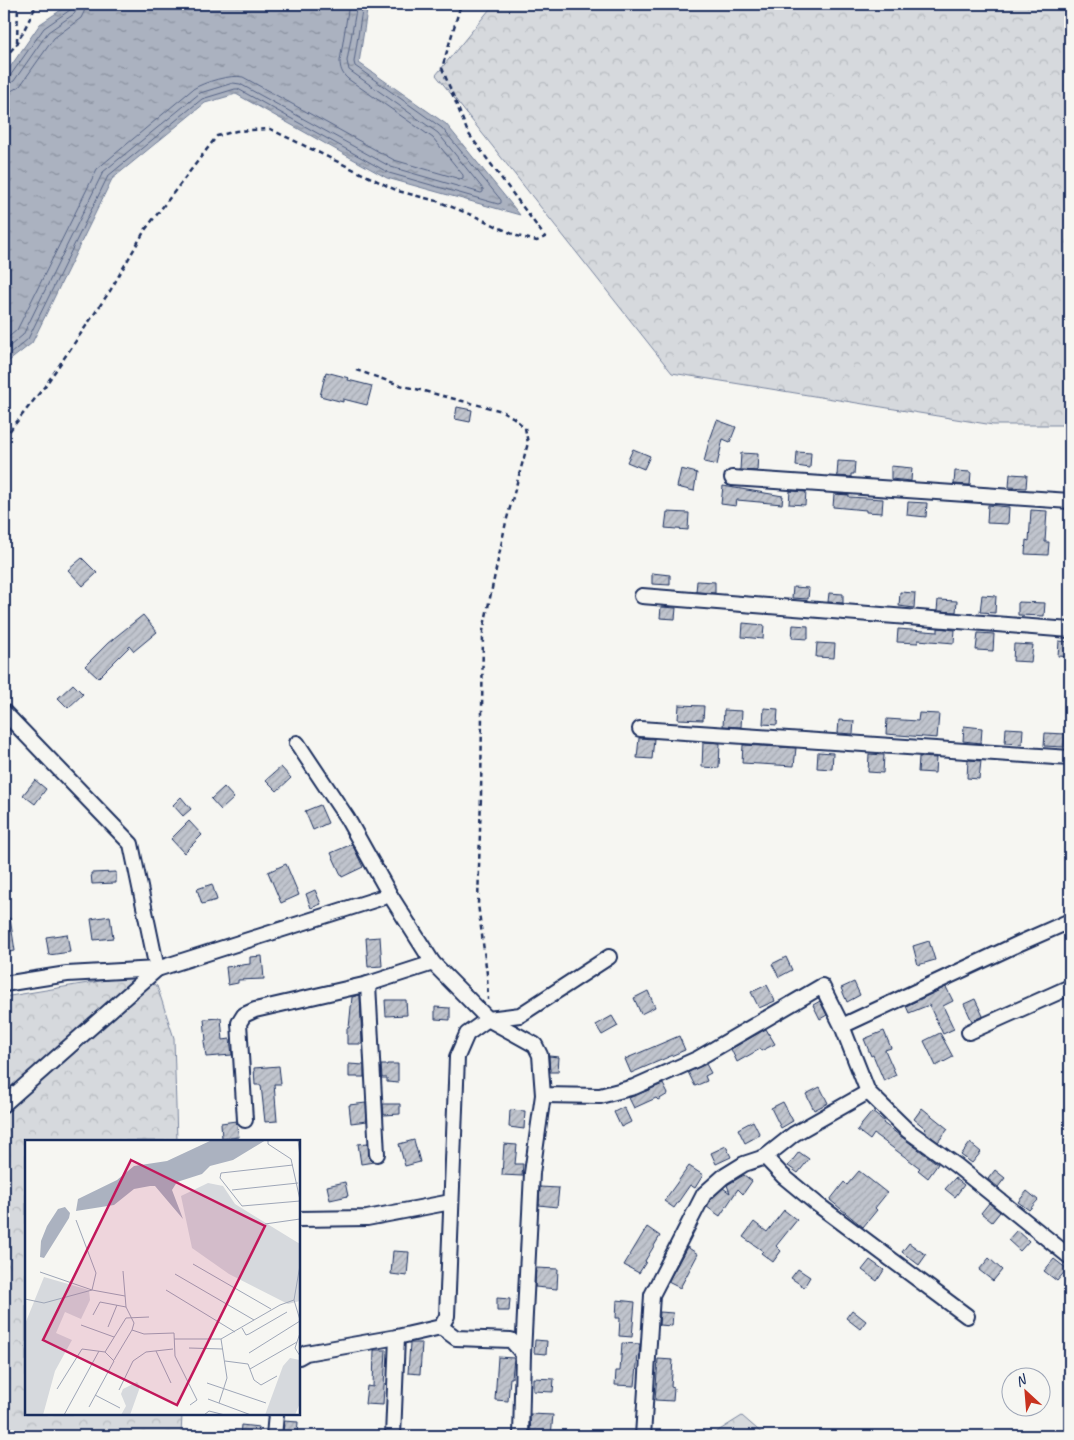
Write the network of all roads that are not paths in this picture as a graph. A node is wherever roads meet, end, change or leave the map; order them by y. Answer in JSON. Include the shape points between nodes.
{"nodes":[{"id":1,"x":732,"y":478,"type":"dead end"},
{"id":2,"x":1070,"y":501,"type":"edge"},
{"id":3,"x":642,"y":596,"type":"dead end"},
{"id":4,"x":1070,"y":630,"type":"edge"},
{"id":5,"x":4,"y":712,"type":"edge"},
{"id":6,"x":640,"y":729,"type":"dead end"},
{"id":7,"x":296,"y":743,"type":"dead end"},
{"id":8,"x":1070,"y":758,"type":"edge"},
{"id":9,"x":390,"y":895,"type":"junction"},
{"id":10,"x":1070,"y":921,"type":"edge"},
{"id":11,"x":609,"y":958,"type":"dead end"},
{"id":12,"x":433,"y":963,"type":"junction"},
{"id":13,"x":156,"y":969,"type":"junction"},
{"id":14,"x":4,"y":984,"type":"edge"},
{"id":15,"x":368,"y":984,"type":"junction"},
{"id":16,"x":1070,"y":987,"type":"edge"},
{"id":17,"x":488,"y":1019,"type":"junction"},
{"id":18,"x":842,"y":1026,"type":"junction"},
{"id":19,"x":969,"y":1032,"type":"dead end"},
{"id":20,"x":868,"y":1092,"type":"junction"},
{"id":21,"x":543,"y":1095,"type":"junction"},
{"id":22,"x":4,"y":1104,"type":"edge"},
{"id":23,"x":245,"y":1120,"type":"dead end"},
{"id":24,"x":377,"y":1154,"type":"dead end"},
{"id":25,"x":765,"y":1157,"type":"junction"},
{"id":26,"x":451,"y":1202,"type":"junction"},
{"id":27,"x":300,"y":1220,"type":"edge"},
{"id":28,"x":1070,"y":1257,"type":"edge"},
{"id":29,"x":967,"y":1316,"type":"dead end"},
{"id":30,"x":441,"y":1327,"type":"junction"},
{"id":31,"x":397,"y":1337,"type":"junction"},
{"id":32,"x":523,"y":1354,"type":"junction"},
{"id":33,"x":300,"y":1356,"type":"edge"},
{"id":34,"x":276,"y":1415,"type":"edge"},
{"id":35,"x":274,"y":1436,"type":"edge"},
{"id":36,"x":393,"y":1436,"type":"edge"},
{"id":37,"x":521,"y":1436,"type":"edge"},
{"id":38,"x":643,"y":1436,"type":"edge"}],
"edges":[{"from":1,"to":2,"type":"street"},
{"from":3,"to":4,"type":"street"},
{"from":5,"to":13,"type":"street","via":[[131,844]]},
{"from":6,"to":8,"type":"street"},
{"from":7,"to":9,"type":"street","via":[[347,818]]},
{"from":9,"to":12,"type":"street"},
{"from":9,"to":13,"type":"street"},
{"from":10,"to":18,"type":"street"},
{"from":11,"to":17,"type":"street","via":[[520,1015]]},
{"from":12,"to":15,"type":"street"},
{"from":12,"to":17,"type":"street"},
{"from":13,"to":14,"type":"street","via":[[66,974]]},
{"from":13,"to":22,"type":"street"},
{"from":15,"to":23,"type":"street","via":[[244,1015],[239,1023]]},
{"from":15,"to":24,"type":"street"},
{"from":16,"to":19,"type":"street"},
{"from":17,"to":21,"type":"street","via":[[535,1045],[540,1055]]},
{"from":17,"to":26,"type":"street","via":[[467,1034],[457,1057]]},
{"from":18,"to":20,"type":"street"},
{"from":18,"to":21,"type":"street","via":[[822,986],[697,1059],[634,1087],[600,1096]]},
{"from":20,"to":25,"type":"street","via":[[794,1134]]},
{"from":20,"to":28,"type":"street","via":[[907,1130]]},
{"from":21,"to":32,"type":"street","via":[[532,1172]]},
{"from":25,"to":29,"type":"street","via":[[817,1204]]},
{"from":25,"to":38,"type":"street","via":[[730,1172],[704,1194],[652,1295]]},
{"from":26,"to":27,"type":"street","via":[[367,1218]]},
{"from":26,"to":30,"type":"street","via":[[447,1316]]},
{"from":30,"to":31,"type":"street"},
{"from":30,"to":32,"type":"street","via":[[456,1338],[511,1340]]},
{"from":31,"to":33,"type":"street"},
{"from":31,"to":36,"type":"street"},
{"from":32,"to":37,"type":"street"},
{"from":34,"to":35,"type":"street"}]}
